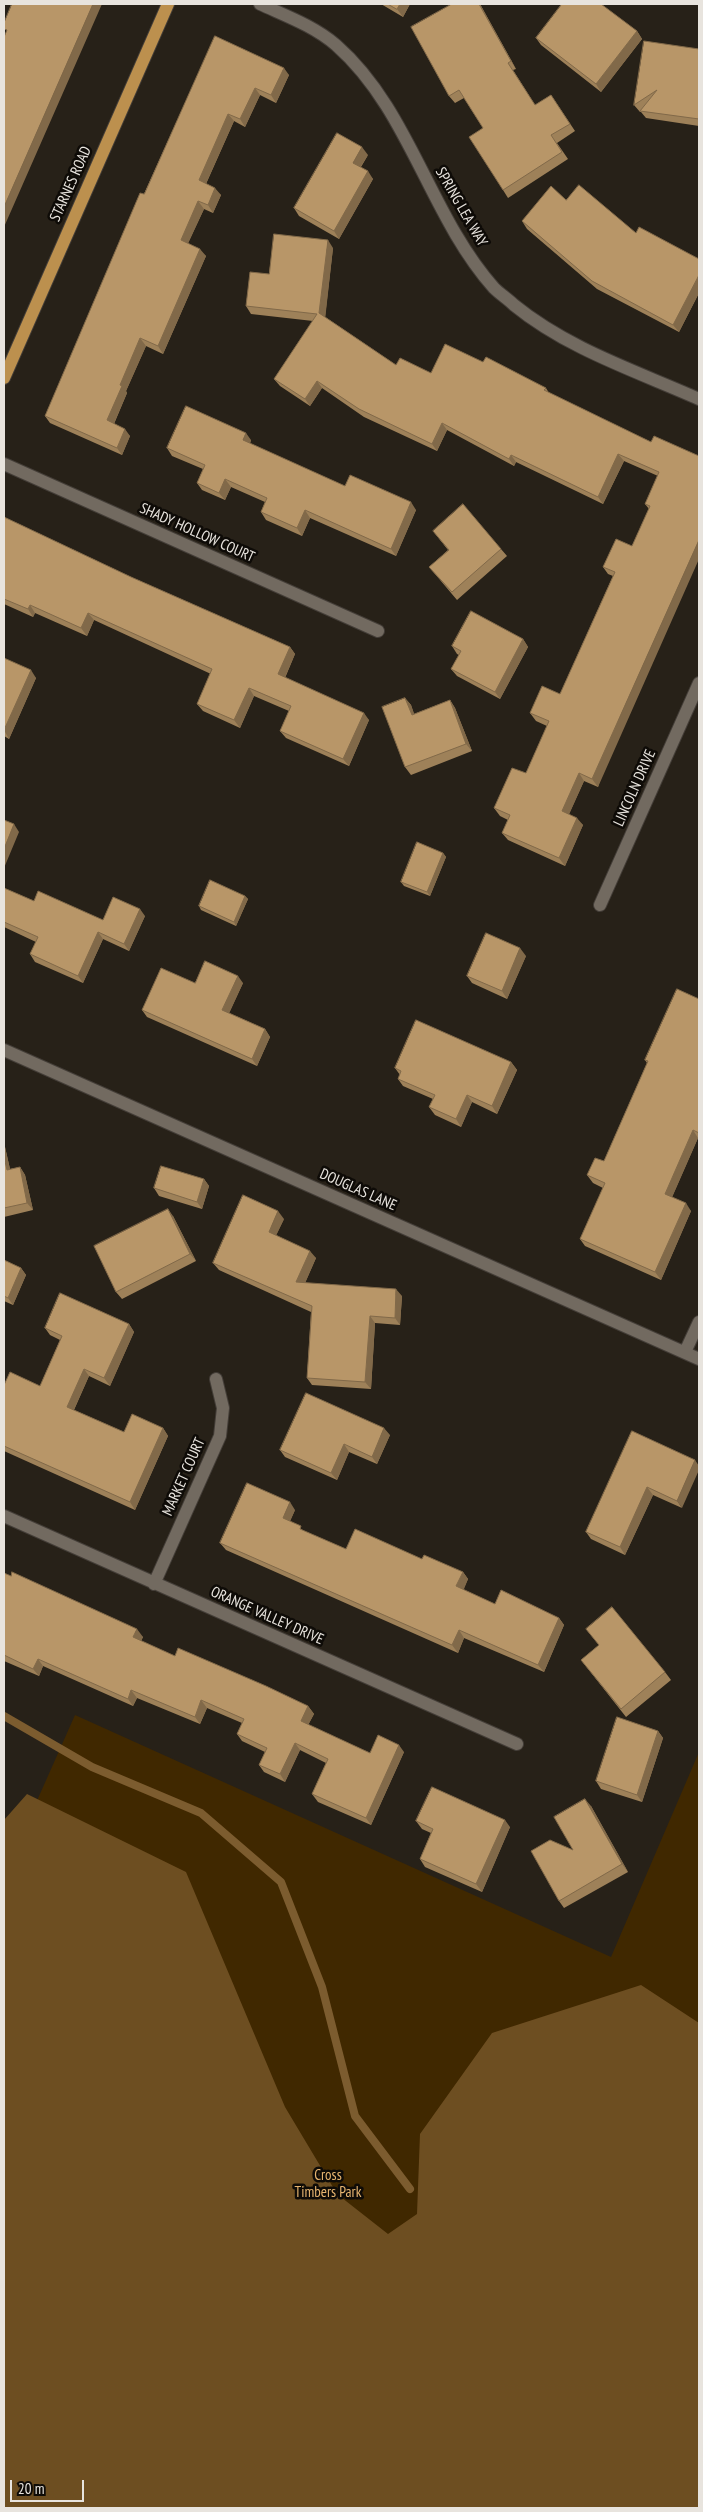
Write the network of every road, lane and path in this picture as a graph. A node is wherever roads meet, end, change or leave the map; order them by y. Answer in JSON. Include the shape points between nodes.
{"nodes":[{"id":1,"x":168,"y":4,"type":"edge"},
{"id":2,"x":260,"y":4,"type":"edge"},
{"id":3,"x":4,"y":378,"type":"edge"},
{"id":4,"x":699,"y":399,"type":"edge"},
{"id":5,"x":4,"y":464,"type":"edge"},
{"id":6,"x":378,"y":631,"type":"dead end"},
{"id":7,"x":699,"y":683,"type":"edge"},
{"id":8,"x":600,"y":905,"type":"dead end"},
{"id":9,"x":4,"y":1050,"type":"edge"},
{"id":10,"x":699,"y":1322,"type":"edge"},
{"id":11,"x":685,"y":1352,"type":"junction"},
{"id":12,"x":699,"y":1359,"type":"edge"},
{"id":13,"x":216,"y":1379,"type":"dead end"},
{"id":14,"x":4,"y":1516,"type":"edge"},
{"id":15,"x":154,"y":1584,"type":"junction"},
{"id":16,"x":517,"y":1744,"type":"dead end"}],
"edges":[{"from":1,"to":3,"type":"main road","name":"STARNES ROAD"},
{"from":2,"to":4,"type":"street","name":"SPRING LEA WAY","via":[[313,28],[357,64],[377,89],[462,247],[495,289],[565,340]]},
{"from":5,"to":6,"type":"street","name":"SHADY HOLLOW COURT"},
{"from":7,"to":8,"type":"street","name":"LINCOLN DRIVE"},
{"from":9,"to":11,"type":"street","name":"DOUGLAS LANE"},
{"from":10,"to":11,"type":"street"},
{"from":11,"to":12,"type":"street","name":"DOUGLAS LANE"},
{"from":13,"to":15,"type":"street","name":"MARKET COURT","via":[[223,1408],[220,1436]]},
{"from":14,"to":15,"type":"street","name":"ORANGE VALLEY DRIVE"},
{"from":15,"to":16,"type":"street","name":"ORANGE VALLEY DRIVE"}]}
